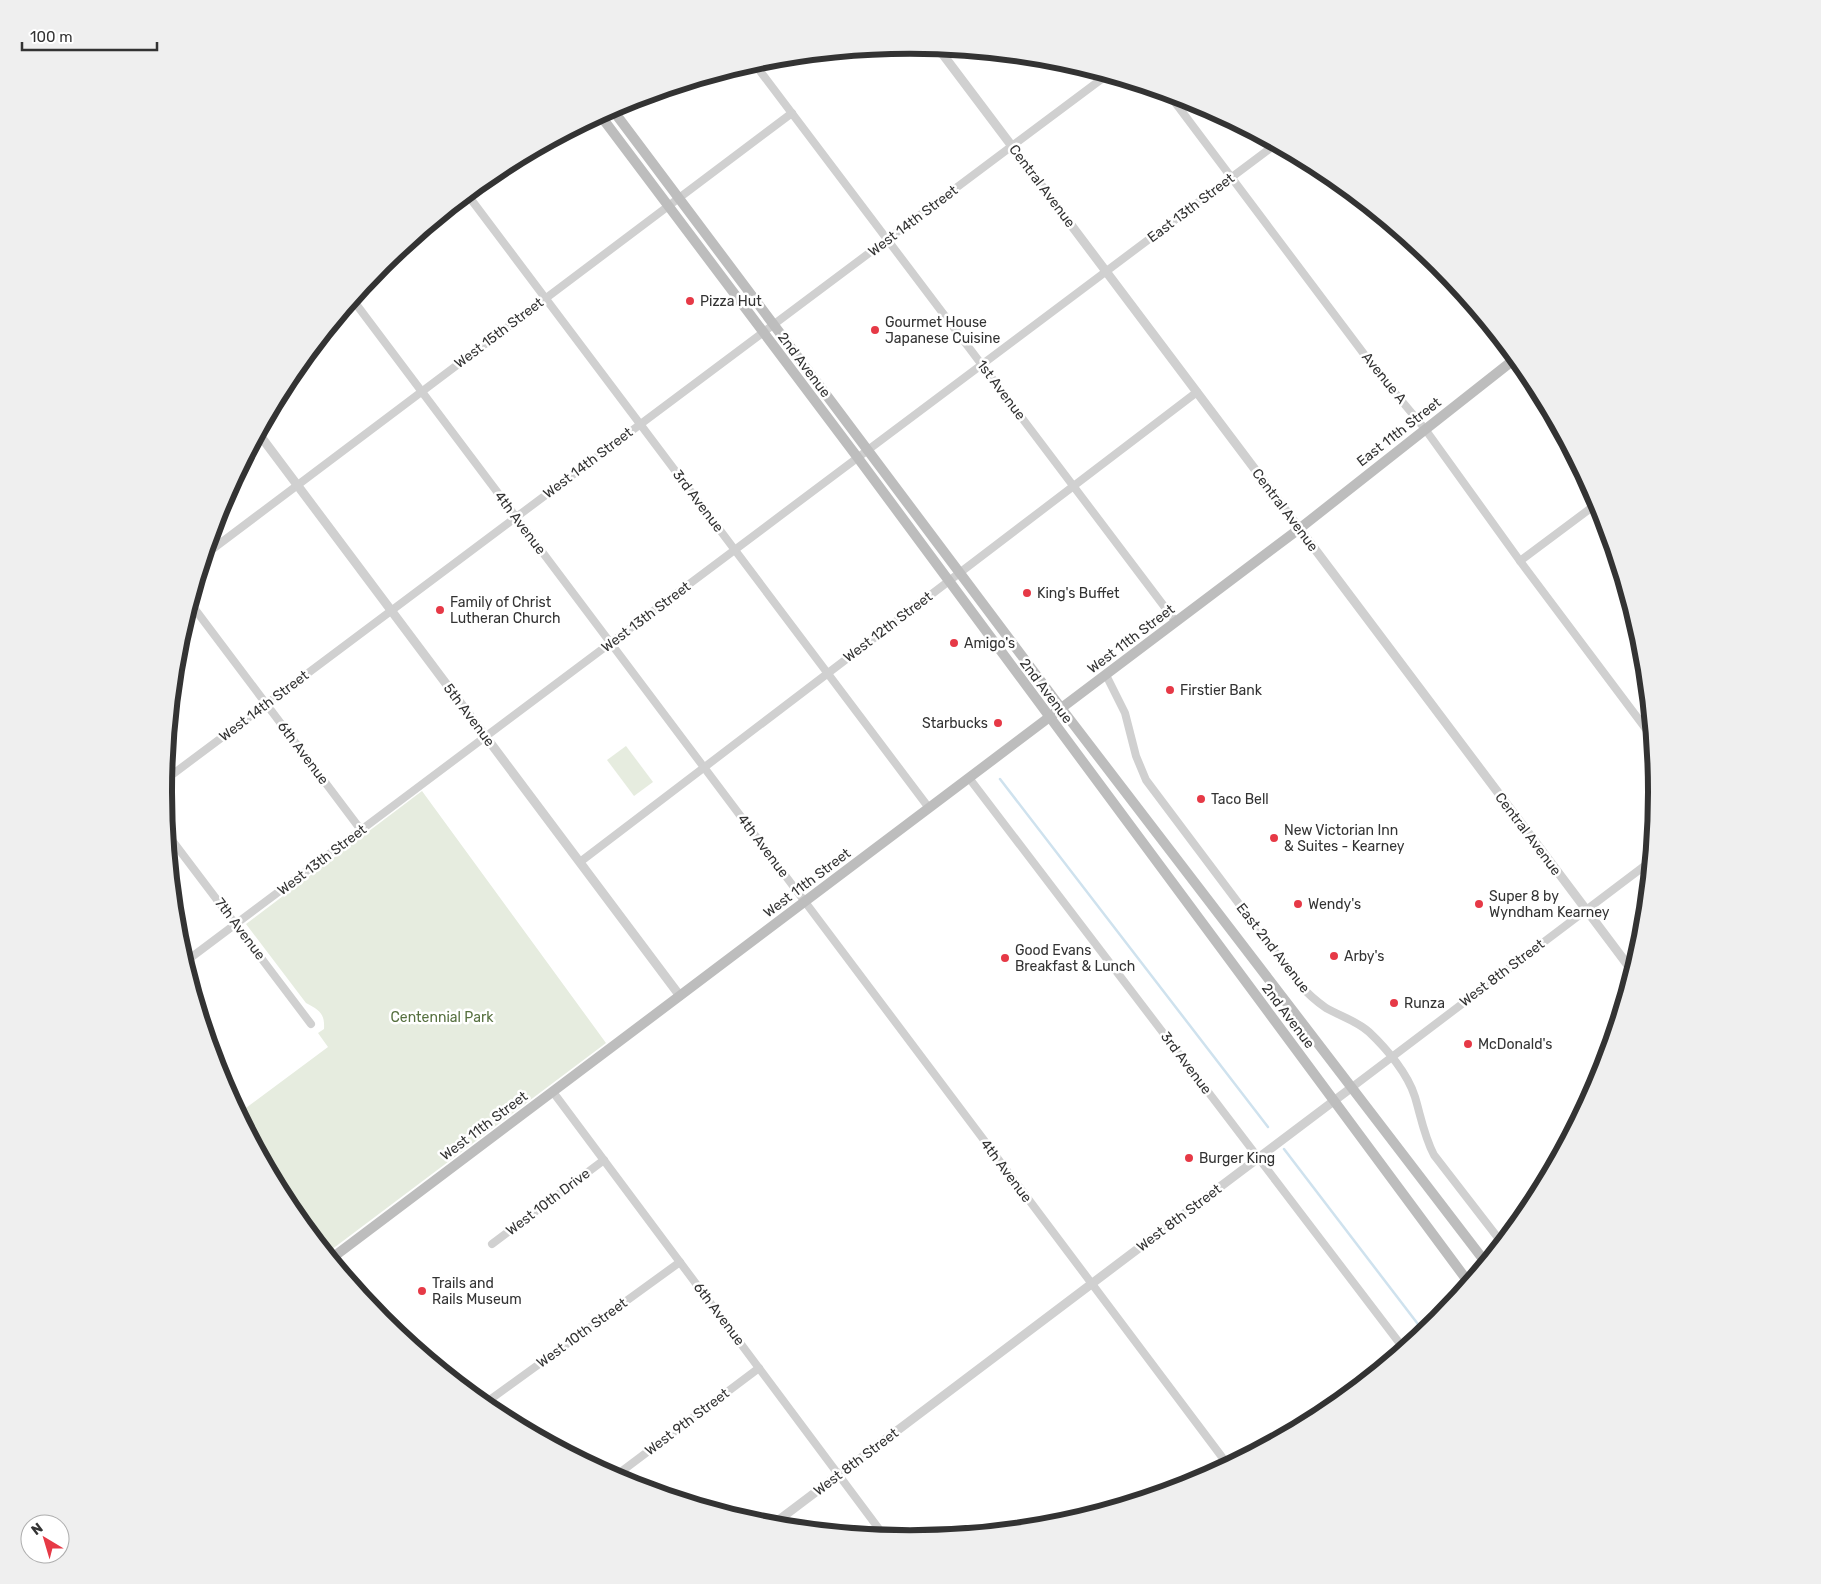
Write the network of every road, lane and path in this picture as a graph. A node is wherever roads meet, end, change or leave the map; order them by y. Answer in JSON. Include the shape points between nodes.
{"nodes":[{"id":1,"x":943,"y":55,"type":"edge"},
{"id":2,"x":759,"y":70,"type":"edge"},
{"id":3,"x":1102,"y":79,"type":"edge"},
{"id":4,"x":1176,"y":103,"type":"edge"},
{"id":5,"x":792,"y":113,"type":"junction"},
{"id":6,"x":617,"y":115,"type":"edge"},
{"id":7,"x":604,"y":121,"type":"edge"},
{"id":8,"x":1012,"y":146,"type":"junction"},
{"id":9,"x":1271,"y":148,"type":"edge"},
{"id":10,"x":1231,"y":178,"type":"junction"},
{"id":11,"x":679,"y":198,"type":"junction"},
{"id":12,"x":471,"y":199,"type":"edge"},
{"id":13,"x":668,"y":206,"type":"junction"},
{"id":14,"x":887,"y":239,"type":"junction"},
{"id":15,"x":1106,"y":271,"type":"junction"},
{"id":16,"x":546,"y":298,"type":"junction"},
{"id":17,"x":356,"y":304,"type":"edge"},
{"id":18,"x":774,"y":325,"type":"junction"},
{"id":19,"x":762,"y":333,"type":"junction"},
{"id":20,"x":1510,"y":363,"type":"edge"},
{"id":21,"x":982,"y":365,"type":"junction"},
{"id":22,"x":422,"y":391,"type":"junction"},
{"id":23,"x":1197,"y":392,"type":"junction"},
{"id":24,"x":640,"y":424,"type":"junction"},
{"id":25,"x":1425,"y":429,"type":"junction"},
{"id":26,"x":262,"y":439,"type":"edge"},
{"id":27,"x":868,"y":450,"type":"junction"},
{"id":28,"x":858,"y":458,"type":"junction"},
{"id":29,"x":297,"y":485,"type":"junction"},
{"id":30,"x":1073,"y":486,"type":"junction"},
{"id":31,"x":1592,"y":507,"type":"edge"},
{"id":32,"x":516,"y":517,"type":"junction"},
{"id":33,"x":1299,"y":529,"type":"junction"},
{"id":34,"x":213,"y":548,"type":"edge"},
{"id":35,"x":735,"y":550,"type":"junction"},
{"id":36,"x":1520,"y":561,"type":"junction"},
{"id":37,"x":960,"y":573,"type":"junction"},
{"id":38,"x":948,"y":582,"type":"junction"},
{"id":39,"x":195,"y":609,"type":"edge"},
{"id":40,"x":391,"y":611,"type":"junction"},
{"id":41,"x":1176,"y":622,"type":"junction"},
{"id":42,"x":611,"y":643,"type":"junction"},
{"id":43,"x":828,"y":673,"type":"junction"},
{"id":44,"x":1106,"y":675,"type":"junction"},
{"id":45,"x":267,"y":704,"type":"junction"},
{"id":46,"x":1061,"y":708,"type":"junction"},
{"id":47,"x":1049,"y":718,"type":"junction"},
{"id":48,"x":1645,"y":728,"type":"edge"},
{"id":49,"x":486,"y":737,"type":"junction"},
{"id":50,"x":704,"y":767,"type":"junction"},
{"id":51,"x":173,"y":774,"type":"edge"},
{"id":52,"x":969,"y":778,"type":"junction"},
{"id":53,"x":929,"y":808,"type":"junction"},
{"id":54,"x":361,"y":830,"type":"junction"},
{"id":55,"x":174,"y":843,"type":"edge"},
{"id":56,"x":580,"y":862,"type":"junction"},
{"id":57,"x":1644,"y":866,"type":"edge"},
{"id":58,"x":805,"y":902,"type":"junction"},
{"id":59,"x":1586,"y":910,"type":"junction"},
{"id":60,"x":236,"y":924,"type":"junction"},
{"id":61,"x":191,"y":958,"type":"edge"},
{"id":62,"x":1628,"y":966,"type":"edge"},
{"id":63,"x":680,"y":996,"type":"junction"},
{"id":64,"x":311,"y":1024,"type":"dead end"},
{"id":65,"x":1391,"y":1057,"type":"junction"},
{"id":66,"x":1350,"y":1088,"type":"junction"},
{"id":67,"x":553,"y":1092,"type":"junction"},
{"id":68,"x":1334,"y":1101,"type":"junction"},
{"id":69,"x":1258,"y":1158,"type":"junction"},
{"id":70,"x":604,"y":1160,"type":"junction"},
{"id":71,"x":1498,"y":1238,"type":"edge"},
{"id":72,"x":492,"y":1244,"type":"dead end"},
{"id":73,"x":336,"y":1255,"type":"edge"},
{"id":74,"x":1482,"y":1258,"type":"edge"},
{"id":75,"x":680,"y":1262,"type":"junction"},
{"id":76,"x":1466,"y":1279,"type":"edge"},
{"id":77,"x":1092,"y":1284,"type":"junction"},
{"id":78,"x":1401,"y":1344,"type":"edge"},
{"id":79,"x":759,"y":1368,"type":"junction"},
{"id":80,"x":491,"y":1399,"type":"edge"},
{"id":81,"x":1224,"y":1460,"type":"edge"},
{"id":82,"x":622,"y":1471,"type":"edge"},
{"id":83,"x":839,"y":1474,"type":"junction"},
{"id":84,"x":781,"y":1518,"type":"edge"},
{"id":85,"x":880,"y":1529,"type":"edge"}],
"edges":[{"from":1,"to":8,"type":"street","name":"Central Avenue"},
{"from":2,"to":5,"type":"street","name":"1st Avenue"},
{"from":3,"to":8,"type":"street","name":"West 14th Street"},
{"from":4,"to":10,"type":"street","name":"Avenue A"},
{"from":5,"to":11,"type":"street","name":"West 15th Street"},
{"from":5,"to":14,"type":"street","name":"1st Avenue"},
{"from":6,"to":11,"type":"main road","name":"2nd Avenue"},
{"from":7,"to":13,"type":"main road","name":"2nd Avenue"},
{"from":8,"to":14,"type":"street","name":"West 14th Street"},
{"from":8,"to":15,"type":"street","name":"Central Avenue"},
{"from":9,"to":10,"type":"street","name":"East 13th Street"},
{"from":10,"to":15,"type":"street","name":"East 13th Street"},
{"from":10,"to":25,"type":"street","name":"Avenue A","via":[[1376,370]]},
{"from":11,"to":13,"type":"street","name":"West 15th Street"},
{"from":11,"to":18,"type":"main road","name":"2nd Avenue"},
{"from":12,"to":16,"type":"street","name":"3rd Avenue"},
{"from":13,"to":16,"type":"street","name":"West 15th Street"},
{"from":13,"to":19,"type":"main road","name":"2nd Avenue"},
{"from":14,"to":18,"type":"street","name":"West 14th Street"},
{"from":14,"to":21,"type":"street","name":"1st Avenue"},
{"from":15,"to":21,"type":"street","name":"West 13th Street"},
{"from":15,"to":23,"type":"street","name":"Central Avenue"},
{"from":16,"to":22,"type":"street","name":"West 15th Street"},
{"from":16,"to":24,"type":"street","name":"3rd Avenue"},
{"from":17,"to":22,"type":"street","name":"4th Avenue"},
{"from":18,"to":19,"type":"street","name":"West 14th Street"},
{"from":18,"to":27,"type":"main road","name":"2nd Avenue"},
{"from":19,"to":24,"type":"street","name":"West 14th Street"},
{"from":19,"to":28,"type":"main road","name":"2nd Avenue"},
{"from":20,"to":25,"type":"main road","name":"East 11th Street"},
{"from":21,"to":27,"type":"street","name":"West 13th Street"},
{"from":21,"to":30,"type":"street","name":"1st Avenue"},
{"from":22,"to":29,"type":"street","name":"West 15th Street"},
{"from":22,"to":32,"type":"street","name":"4th Avenue"},
{"from":23,"to":30,"type":"street","name":"West 12th Street"},
{"from":23,"to":33,"type":"street","name":"Central Avenue"},
{"from":24,"to":32,"type":"street","name":"West 14th Street"},
{"from":24,"to":35,"type":"street","name":"3rd Avenue"},
{"from":25,"to":33,"type":"main road","name":"East 11th Street"},
{"from":25,"to":36,"type":"street","name":"Avenue A"},
{"from":26,"to":29,"type":"street","name":"5th Avenue"},
{"from":27,"to":28,"type":"street","name":"West 13th Street"},
{"from":27,"to":37,"type":"main road","name":"2nd Avenue"},
{"from":28,"to":35,"type":"street","name":"West 13th Street"},
{"from":28,"to":38,"type":"main road","name":"2nd Avenue"},
{"from":29,"to":34,"type":"street","name":"West 15th Street"},
{"from":29,"to":40,"type":"street","name":"5th Avenue"},
{"from":30,"to":37,"type":"street","name":"West 12th Street"},
{"from":30,"to":41,"type":"street","name":"1st Avenue"},
{"from":31,"to":36,"type":"street"},
{"from":32,"to":40,"type":"street","name":"West 14th Street"},
{"from":32,"to":42,"type":"street","name":"4th Avenue"},
{"from":33,"to":41,"type":"main road","name":"West 11th Street"},
{"from":33,"to":59,"type":"street","name":"Central Avenue"},
{"from":35,"to":42,"type":"street","name":"West 13th Street"},
{"from":35,"to":43,"type":"street","name":"3rd Avenue"},
{"from":36,"to":48,"type":"street","name":"Avenue A"},
{"from":37,"to":38,"type":"street","name":"West 12th Street"},
{"from":37,"to":46,"type":"main road","name":"2nd Avenue"},
{"from":38,"to":43,"type":"street","name":"West 12th Street"},
{"from":38,"to":47,"type":"main road","name":"2nd Avenue"},
{"from":39,"to":45,"type":"street","name":"6th Avenue"},
{"from":40,"to":45,"type":"street","name":"West 14th Street"},
{"from":40,"to":49,"type":"street","name":"5th Avenue"},
{"from":41,"to":44,"type":"main road","name":"West 11th Street"},
{"from":42,"to":49,"type":"street","name":"West 13th Street"},
{"from":42,"to":50,"type":"street","name":"4th Avenue"},
{"from":43,"to":50,"type":"street","name":"West 12th Street"},
{"from":43,"to":53,"type":"street","name":"3rd Avenue"},
{"from":44,"to":46,"type":"main road","name":"West 11th Street"},
{"from":44,"to":65,"type":"street","name":"East 2nd Avenue","via":[[1125,714],[1146,780],[1300,985],[1326,1008],[1368,1031]]},
{"from":45,"to":51,"type":"street","name":"West 14th Street"},
{"from":45,"to":54,"type":"street","name":"6th Avenue"},
{"from":46,"to":47,"type":"main road","name":"West 11th Street"},
{"from":46,"to":66,"type":"main road","name":"2nd Avenue"},
{"from":47,"to":52,"type":"main road","name":"West 11th Street"},
{"from":47,"to":68,"type":"main road","name":"2nd Avenue"},
{"from":49,"to":54,"type":"street","name":"West 13th Street"},
{"from":49,"to":56,"type":"street","name":"5th Avenue"},
{"from":50,"to":56,"type":"street","name":"West 12th Street"},
{"from":50,"to":58,"type":"street","name":"4th Avenue"},
{"from":52,"to":53,"type":"main road","name":"West 11th Street"},
{"from":52,"to":69,"type":"street","name":"3rd Avenue"},
{"from":53,"to":58,"type":"main road","name":"West 11th Street"},
{"from":54,"to":60,"type":"street","name":"West 13th Street"},
{"from":55,"to":60,"type":"street","name":"7th Avenue"},
{"from":56,"to":63,"type":"street","name":"5th Avenue"},
{"from":57,"to":59,"type":"street","name":"West 8th Street"},
{"from":58,"to":63,"type":"main road","name":"West 11th Street"},
{"from":58,"to":77,"type":"street","name":"4th Avenue"},
{"from":59,"to":62,"type":"street","name":"Central Avenue"},
{"from":59,"to":65,"type":"street","name":"West 8th Street"},
{"from":60,"to":61,"type":"street","name":"West 13th Street"},
{"from":60,"to":64,"type":"street","name":"7th Avenue"},
{"from":63,"to":67,"type":"main road","name":"West 11th Street"},
{"from":65,"to":66,"type":"street","name":"West 8th Street"},
{"from":65,"to":71,"type":"street","name":"East 2nd Avenue","via":[[1415,1096],[1434,1155]]},
{"from":66,"to":68,"type":"street","name":"West 8th Street"},
{"from":66,"to":74,"type":"main road","name":"2nd Avenue"},
{"from":67,"to":70,"type":"street","name":"6th Avenue"},
{"from":67,"to":73,"type":"main road","name":"West 11th Street"},
{"from":68,"to":69,"type":"street","name":"West 8th Street"},
{"from":68,"to":76,"type":"main road","name":"2nd Avenue"},
{"from":69,"to":77,"type":"street","name":"West 8th Street"},
{"from":69,"to":78,"type":"street","name":"3rd Avenue"},
{"from":70,"to":72,"type":"street","name":"West 10th Drive"},
{"from":70,"to":75,"type":"street","name":"6th Avenue"},
{"from":75,"to":79,"type":"street","name":"6th Avenue"},
{"from":75,"to":80,"type":"street","name":"West 10th Street"},
{"from":77,"to":81,"type":"street","name":"4th Avenue"},
{"from":77,"to":83,"type":"street","name":"West 8th Street"},
{"from":79,"to":82,"type":"street","name":"West 9th Street"},
{"from":79,"to":83,"type":"street","name":"6th Avenue"},
{"from":83,"to":84,"type":"street","name":"West 8th Street"},
{"from":83,"to":85,"type":"street","name":"6th Avenue"}]}
